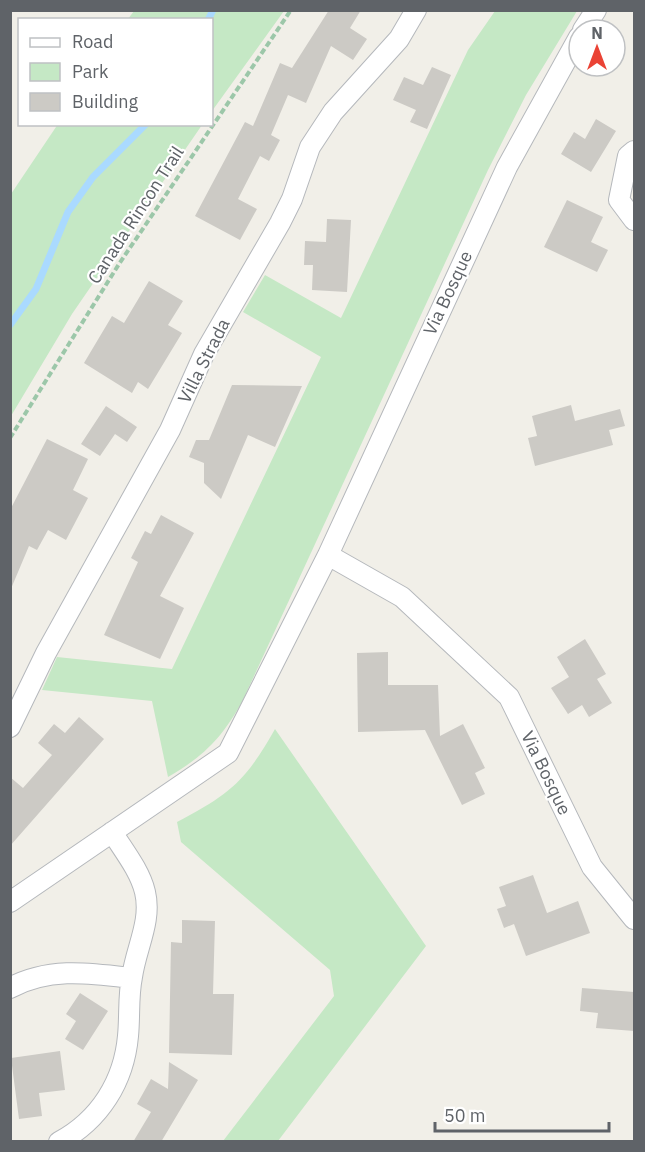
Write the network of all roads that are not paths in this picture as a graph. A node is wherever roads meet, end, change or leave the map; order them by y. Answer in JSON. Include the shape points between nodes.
{"nodes":[{"id":1,"x":417,"y":10,"type":"edge"},
{"id":2,"x":567,"y":59,"type":"edge"},
{"id":3,"x":634,"y":151,"type":"edge"},
{"id":4,"x":634,"y":220,"type":"edge"},
{"id":5,"x":328,"y":555,"type":"junction"},
{"id":6,"x":10,"y":727,"type":"edge"},
{"id":7,"x":112,"y":832,"type":"junction"},
{"id":8,"x":10,"y":902,"type":"edge"},
{"id":9,"x":634,"y":919,"type":"edge"},
{"id":10,"x":131,"y":978,"type":"junction"},
{"id":11,"x":10,"y":988,"type":"edge"},
{"id":12,"x":59,"y":1142,"type":"edge"}],
"edges":[{"from":1,"to":6,"type":"street","name":"Villa Strada","via":[[399,39],[333,112],[310,147],[284,215],[204,354],[170,430],[46,653]]},
{"from":2,"to":5,"type":"street","name":"Via Bosque","via":[[507,167]]},
{"from":3,"to":4,"type":"street","via":[[628,156],[619,200]]},
{"from":5,"to":7,"type":"street","name":"Via Bosque","via":[[228,753]]},
{"from":5,"to":9,"type":"street","name":"Via Bosque","via":[[402,597],[509,697],[592,867]]},
{"from":7,"to":8,"type":"street","name":"Via Bosque"},
{"from":7,"to":10,"type":"street","via":[[145,892],[146,922]]},
{"from":10,"to":11,"type":"street","via":[[71,972],[39,976]]},
{"from":10,"to":12,"type":"street","via":[[129,1034],[119,1077],[110,1097],[97,1112]]}]}
